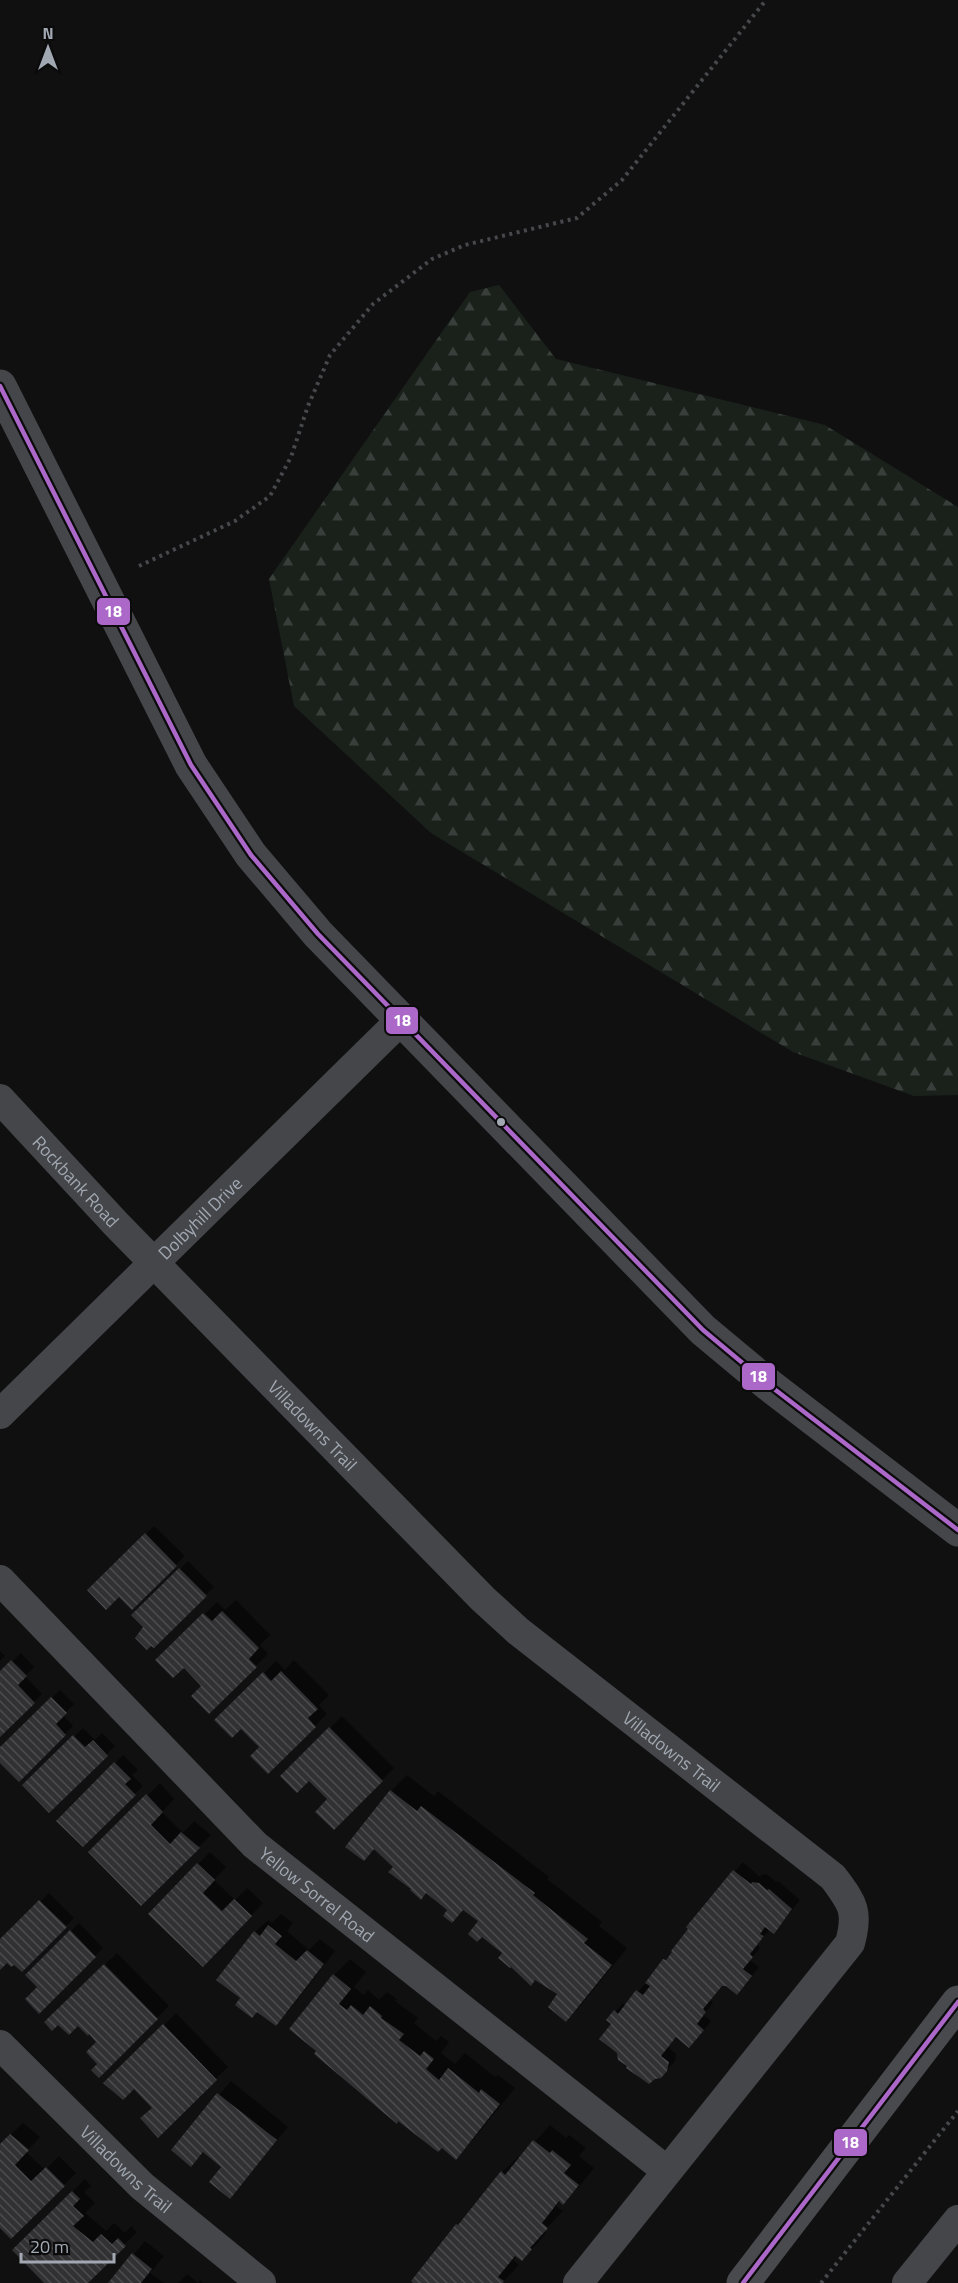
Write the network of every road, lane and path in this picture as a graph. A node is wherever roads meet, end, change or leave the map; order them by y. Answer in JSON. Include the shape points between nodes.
{"nodes":[{"id":1,"x":766,"y":0,"type":"edge"},
{"id":2,"x":0,"y":386,"type":"edge"},
{"id":3,"x":139,"y":566,"type":"dead end"},
{"id":4,"x":401,"y":1020,"type":"junction"},
{"id":5,"x":0,"y":1099,"type":"edge"},
{"id":6,"x":154,"y":1263,"type":"junction"},
{"id":7,"x":0,"y":1414,"type":"edge"},
{"id":8,"x":958,"y":1530,"type":"edge"},
{"id":9,"x":0,"y":1580,"type":"edge"},
{"id":10,"x":958,"y":2002,"type":"edge"},
{"id":11,"x":0,"y":2045,"type":"edge"},
{"id":12,"x":958,"y":2111,"type":"edge"},
{"id":13,"x":667,"y":2171,"type":"junction"},
{"id":14,"x":958,"y":2220,"type":"edge"},
{"id":15,"x":261,"y":2283,"type":"edge"},
{"id":16,"x":578,"y":2283,"type":"edge"},
{"id":17,"x":743,"y":2283,"type":"edge"},
{"id":18,"x":821,"y":2283,"type":"edge"},
{"id":19,"x":907,"y":2283,"type":"edge"}],
"edges":[{"from":1,"to":3,"type":"path","via":[[622,180],[577,218],[465,245],[432,259],[374,304],[330,355],[291,457],[270,496],[236,521]]},
{"from":2,"to":4,"type":"street","via":[[190,765],[251,855],[318,934]]},
{"from":4,"to":6,"type":"street","name":"Dolbyhill Drive"},
{"from":4,"to":8,"type":"street","via":[[703,1330]]},
{"from":5,"to":6,"type":"street","name":"Rockbank Road"},
{"from":6,"to":7,"type":"street","name":"Dolbyhill Drive"},
{"from":6,"to":13,"type":"street","name":"Villadowns Trail","via":[[518,1631],[833,1877],[852,1903],[855,1924],[850,1943]]},
{"from":9,"to":13,"type":"street","name":"Yellow Sorrel Road","via":[[255,1845]]},
{"from":10,"to":17,"type":"main road"},
{"from":11,"to":15,"type":"street","name":"Villadowns Trail","via":[[142,2186]]},
{"from":12,"to":18,"type":"path"},
{"from":13,"to":16,"type":"street","name":"Villadowns Trail"},
{"from":14,"to":19,"type":"street"}]}
